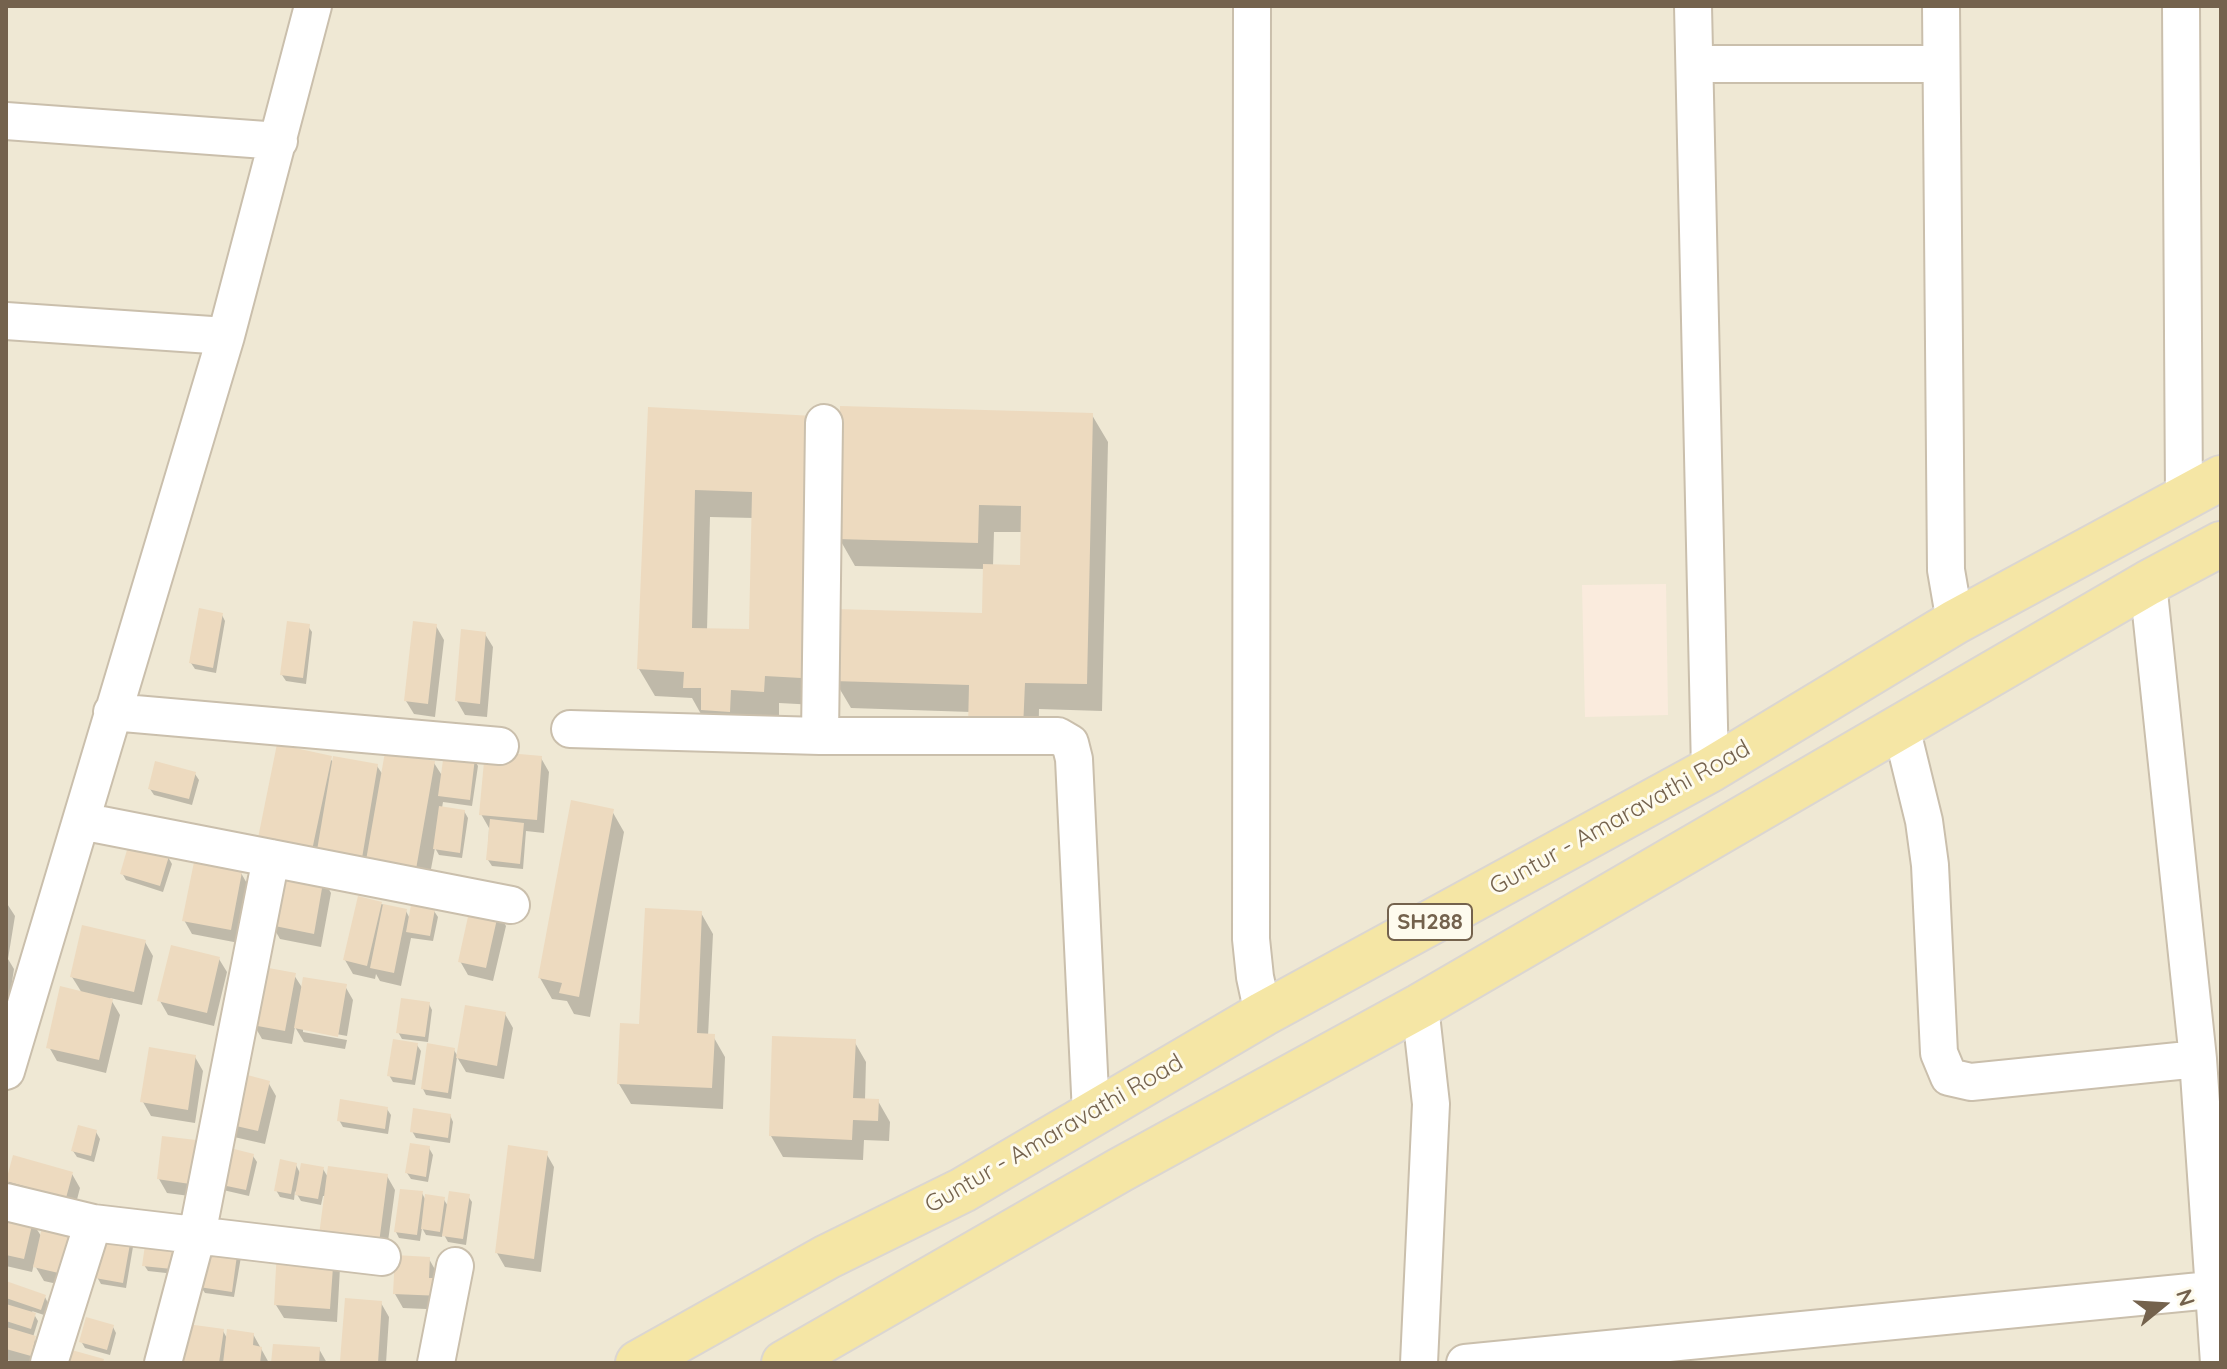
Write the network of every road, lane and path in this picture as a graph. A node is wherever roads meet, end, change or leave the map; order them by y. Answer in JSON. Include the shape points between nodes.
{"nodes":[{"id":1,"x":313,"y":6,"type":"edge"},
{"id":2,"x":1252,"y":6,"type":"edge"},
{"id":3,"x":1693,"y":6,"type":"edge"},
{"id":4,"x":1941,"y":6,"type":"edge"},
{"id":5,"x":2181,"y":6,"type":"edge"},
{"id":6,"x":1695,"y":64,"type":"junction"},
{"id":7,"x":1941,"y":64,"type":"junction"},
{"id":8,"x":6,"y":121,"type":"edge"},
{"id":9,"x":279,"y":141,"type":"junction"},
{"id":10,"x":6,"y":321,"type":"edge"},
{"id":11,"x":226,"y":336,"type":"junction"},
{"id":12,"x":824,"y":423,"type":"dead end"},
{"id":13,"x":2221,"y":478,"type":"edge"},
{"id":14,"x":2184,"y":499,"type":"junction"},
{"id":15,"x":2221,"y":544,"type":"edge"},
{"id":16,"x":2148,"y":583,"type":"junction"},
{"id":17,"x":1955,"y":622,"type":"junction"},
{"id":18,"x":112,"y":712,"type":"junction"},
{"id":19,"x":1901,"y":727,"type":"junction"},
{"id":20,"x":570,"y":729,"type":"dead end"},
{"id":21,"x":820,"y":736,"type":"junction"},
{"id":22,"x":500,"y":746,"type":"dead end"},
{"id":23,"x":1710,"y":770,"type":"junction"},
{"id":24,"x":81,"y":821,"type":"junction"},
{"id":25,"x":271,"y":858,"type":"junction"},
{"id":26,"x":511,"y":905,"type":"dead end"},
{"id":27,"x":1420,"y":1006,"type":"junction"},
{"id":28,"x":1263,"y":1014,"type":"junction"},
{"id":29,"x":2198,"y":1059,"type":"junction"},
{"id":30,"x":6,"y":1071,"type":"edge"},
{"id":31,"x":1091,"y":1114,"type":"junction"},
{"id":32,"x":6,"y":1202,"type":"edge"},
{"id":33,"x":93,"y":1223,"type":"junction"},
{"id":34,"x":197,"y":1235,"type":"junction"},
{"id":35,"x":382,"y":1257,"type":"dead end"},
{"id":36,"x":455,"y":1266,"type":"dead end"},
{"id":37,"x":2217,"y":1289,"type":"edge"},
{"id":38,"x":49,"y":1363,"type":"edge"},
{"id":39,"x":163,"y":1363,"type":"edge"},
{"id":40,"x":436,"y":1363,"type":"edge"},
{"id":41,"x":638,"y":1363,"type":"edge"},
{"id":42,"x":784,"y":1363,"type":"edge"},
{"id":43,"x":1419,"y":1363,"type":"edge"},
{"id":44,"x":1465,"y":1363,"type":"edge"},
{"id":45,"x":2219,"y":1363,"type":"edge"}],
"edges":[{"from":1,"to":9,"type":"street"},
{"from":2,"to":28,"type":"street","via":[[1251,939]]},
{"from":3,"to":6,"type":"street"},
{"from":4,"to":7,"type":"street"},
{"from":5,"to":14,"type":"street"},
{"from":6,"to":7,"type":"street"},
{"from":6,"to":23,"type":"street"},
{"from":7,"to":17,"type":"street","via":[[1946,570]]},
{"from":8,"to":9,"type":"street"},
{"from":9,"to":11,"type":"street"},
{"from":10,"to":11,"type":"street"},
{"from":11,"to":18,"type":"street"},
{"from":12,"to":21,"type":"street"},
{"from":13,"to":14,"type":"main road","name":"Guntur - Amaravathi Road","number":"SH288"},
{"from":14,"to":17,"type":"main road","name":"Guntur - Amaravathi Road","number":"SH288"},
{"from":15,"to":16,"type":"main road","number":"SH288"},
{"from":16,"to":19,"type":"main road","number":"SH288"},
{"from":16,"to":29,"type":"street"},
{"from":17,"to":23,"type":"main road","name":"Guntur - Amaravathi Road","number":"SH288"},
{"from":18,"to":22,"type":"street"},
{"from":18,"to":24,"type":"street"},
{"from":19,"to":27,"type":"main road","number":"SH288"},
{"from":19,"to":29,"type":"street","via":[[1924,821],[1939,1053],[1949,1077],[1971,1082]]},
{"from":20,"to":21,"type":"street"},
{"from":21,"to":31,"type":"street","via":[[1058,736],[1070,743]]},
{"from":23,"to":28,"type":"main road","name":"Guntur - Amaravathi Road","number":"SH288"},
{"from":24,"to":25,"type":"street"},
{"from":24,"to":30,"type":"street"},
{"from":25,"to":26,"type":"street"},
{"from":25,"to":34,"type":"street"},
{"from":27,"to":42,"type":"main road","number":"SH288"},
{"from":27,"to":43,"type":"street","via":[[1431,1104]]},
{"from":28,"to":31,"type":"main road","name":"Guntur - Amaravathi Road","number":"SH288"},
{"from":29,"to":37,"type":"street"},
{"from":31,"to":41,"type":"main road","name":"Guntur - Amaravathi Road","number":"SH288","via":[[963,1190],[827,1257]]},
{"from":32,"to":33,"type":"street"},
{"from":33,"to":34,"type":"street"},
{"from":33,"to":38,"type":"street"},
{"from":34,"to":35,"type":"street"},
{"from":34,"to":39,"type":"street"},
{"from":36,"to":40,"type":"street"},
{"from":37,"to":44,"type":"street"},
{"from":37,"to":45,"type":"street"}]}
